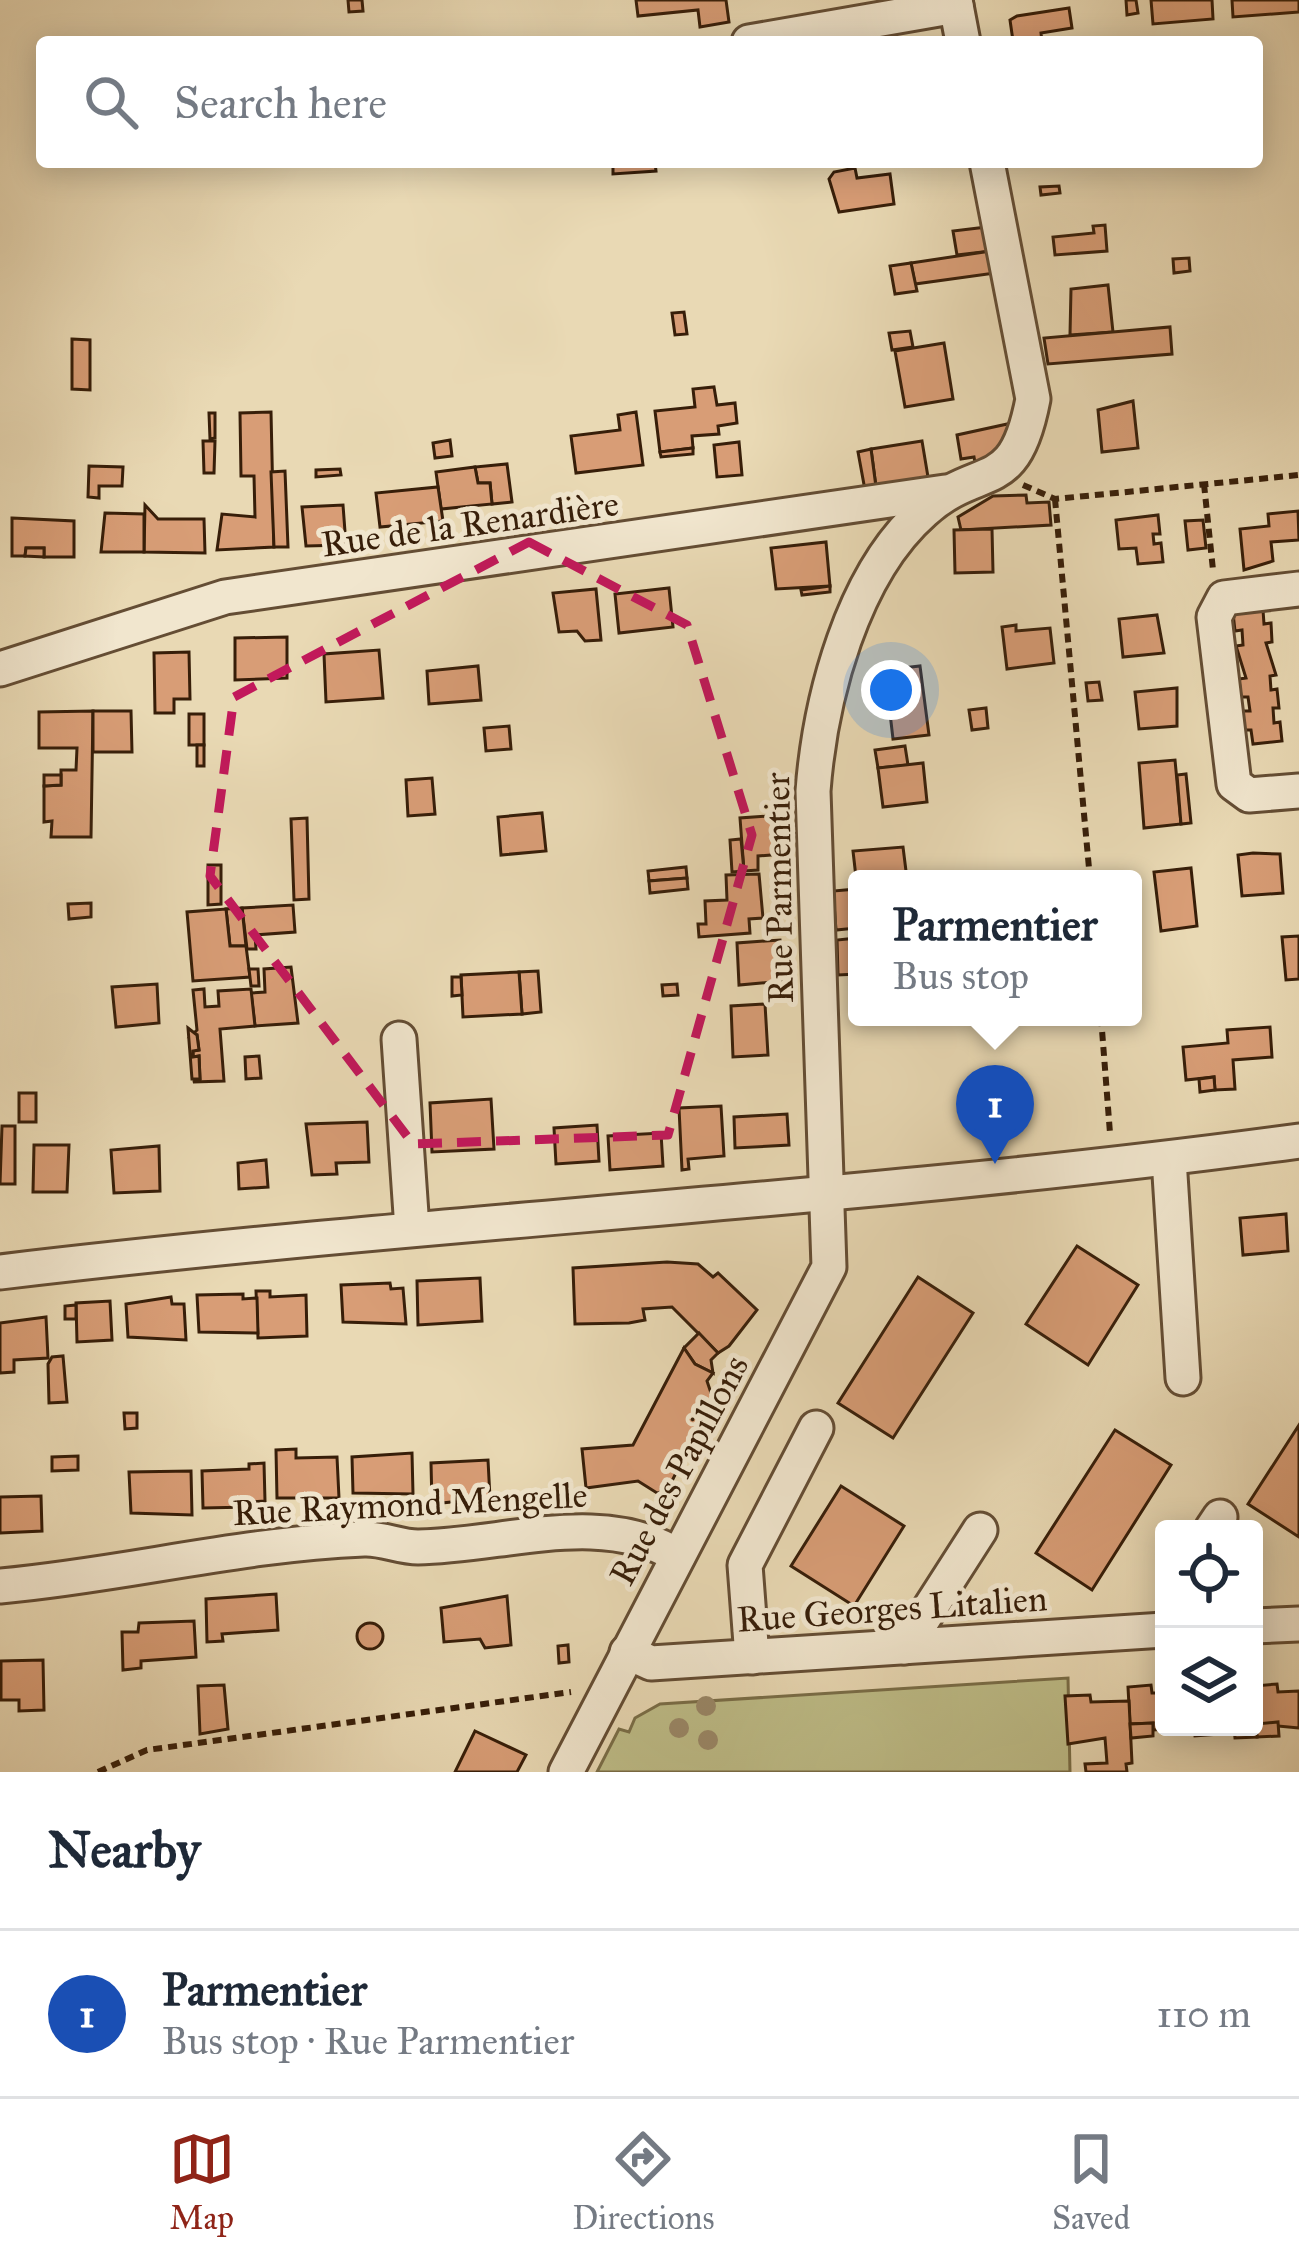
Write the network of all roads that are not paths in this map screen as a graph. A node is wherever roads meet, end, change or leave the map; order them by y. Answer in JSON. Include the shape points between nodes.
{"nodes":[{"id":1,"x":956,"y":3,"type":"edge"},
{"id":2,"x":781,"y":36,"type":"edge"},
{"id":3,"x":962,"y":36,"type":"edge"},
{"id":4,"x":988,"y":168,"type":"edge"},
{"id":5,"x":959,"y":490,"type":"junction"},
{"id":6,"x":1299,"y":589,"type":"edge"},
{"id":7,"x":0,"y":669,"type":"edge"},
{"id":8,"x":1299,"y":790,"type":"edge"},
{"id":9,"x":399,"y":1039,"type":"dead end"},
{"id":10,"x":1299,"y":1141,"type":"edge"},
{"id":11,"x":1169,"y":1159,"type":"junction"},
{"id":12,"x":827,"y":1198,"type":"junction"},
{"id":13,"x":412,"y":1229,"type":"junction"},
{"id":14,"x":0,"y":1272,"type":"edge"},
{"id":15,"x":1183,"y":1378,"type":"dead end"},
{"id":16,"x":816,"y":1428,"type":"dead end"},
{"id":17,"x":980,"y":1530,"type":"dead end"},
{"id":18,"x":678,"y":1556,"type":"junction"},
{"id":19,"x":0,"y":1586,"type":"edge"},
{"id":20,"x":1299,"y":1624,"type":"edge"},
{"id":21,"x":1263,"y":1626,"type":"edge"},
{"id":22,"x":1155,"y":1631,"type":"edge"},
{"id":23,"x":905,"y":1647,"type":"junction"},
{"id":24,"x":627,"y":1652,"type":"junction"},
{"id":25,"x":752,"y":1657,"type":"junction"},
{"id":26,"x":566,"y":1772,"type":"edge"}],
"edges":[{"from":1,"to":2,"type":"street"},
{"from":1,"to":3,"type":"street"},
{"from":4,"to":5,"type":"street","name":"Rue Parmentier","via":[[1034,399],[1019,449],[998,474]]},
{"from":5,"to":7,"type":"street","name":"Rue de la Renardière","via":[[225,597]]},
{"from":5,"to":12,"type":"street","name":"Rue Parmentier","via":[[924,510],[869,581],[818,736],[813,790]]},
{"from":6,"to":8,"type":"street","via":[[1224,598],[1214,617],[1234,784],[1249,795]]},
{"from":9,"to":13,"type":"street"},
{"from":10,"to":11,"type":"street"},
{"from":11,"to":12,"type":"street"},
{"from":11,"to":15,"type":"street"},
{"from":12,"to":13,"type":"street"},
{"from":12,"to":18,"type":"street","name":"Rue des Papillons","via":[[825,1279]]},
{"from":13,"to":14,"type":"street"},
{"from":16,"to":25,"type":"street","via":[[745,1565]]},
{"from":17,"to":23,"type":"street"},
{"from":18,"to":19,"type":"street","name":"Rue Raymond Mengelle","via":[[618,1530],[413,1548],[369,1538]]},
{"from":18,"to":24,"type":"street","name":"Rue des Papillons"},
{"from":20,"to":21,"type":"street"},
{"from":22,"to":23,"type":"street","name":"Rue Georges Litalien"},
{"from":23,"to":25,"type":"street","name":"Rue Georges Litalien"},
{"from":24,"to":25,"type":"street","name":"Rue Georges Litalien","via":[[651,1664]]},
{"from":24,"to":26,"type":"street","name":"Rue des Papillons"}]}
